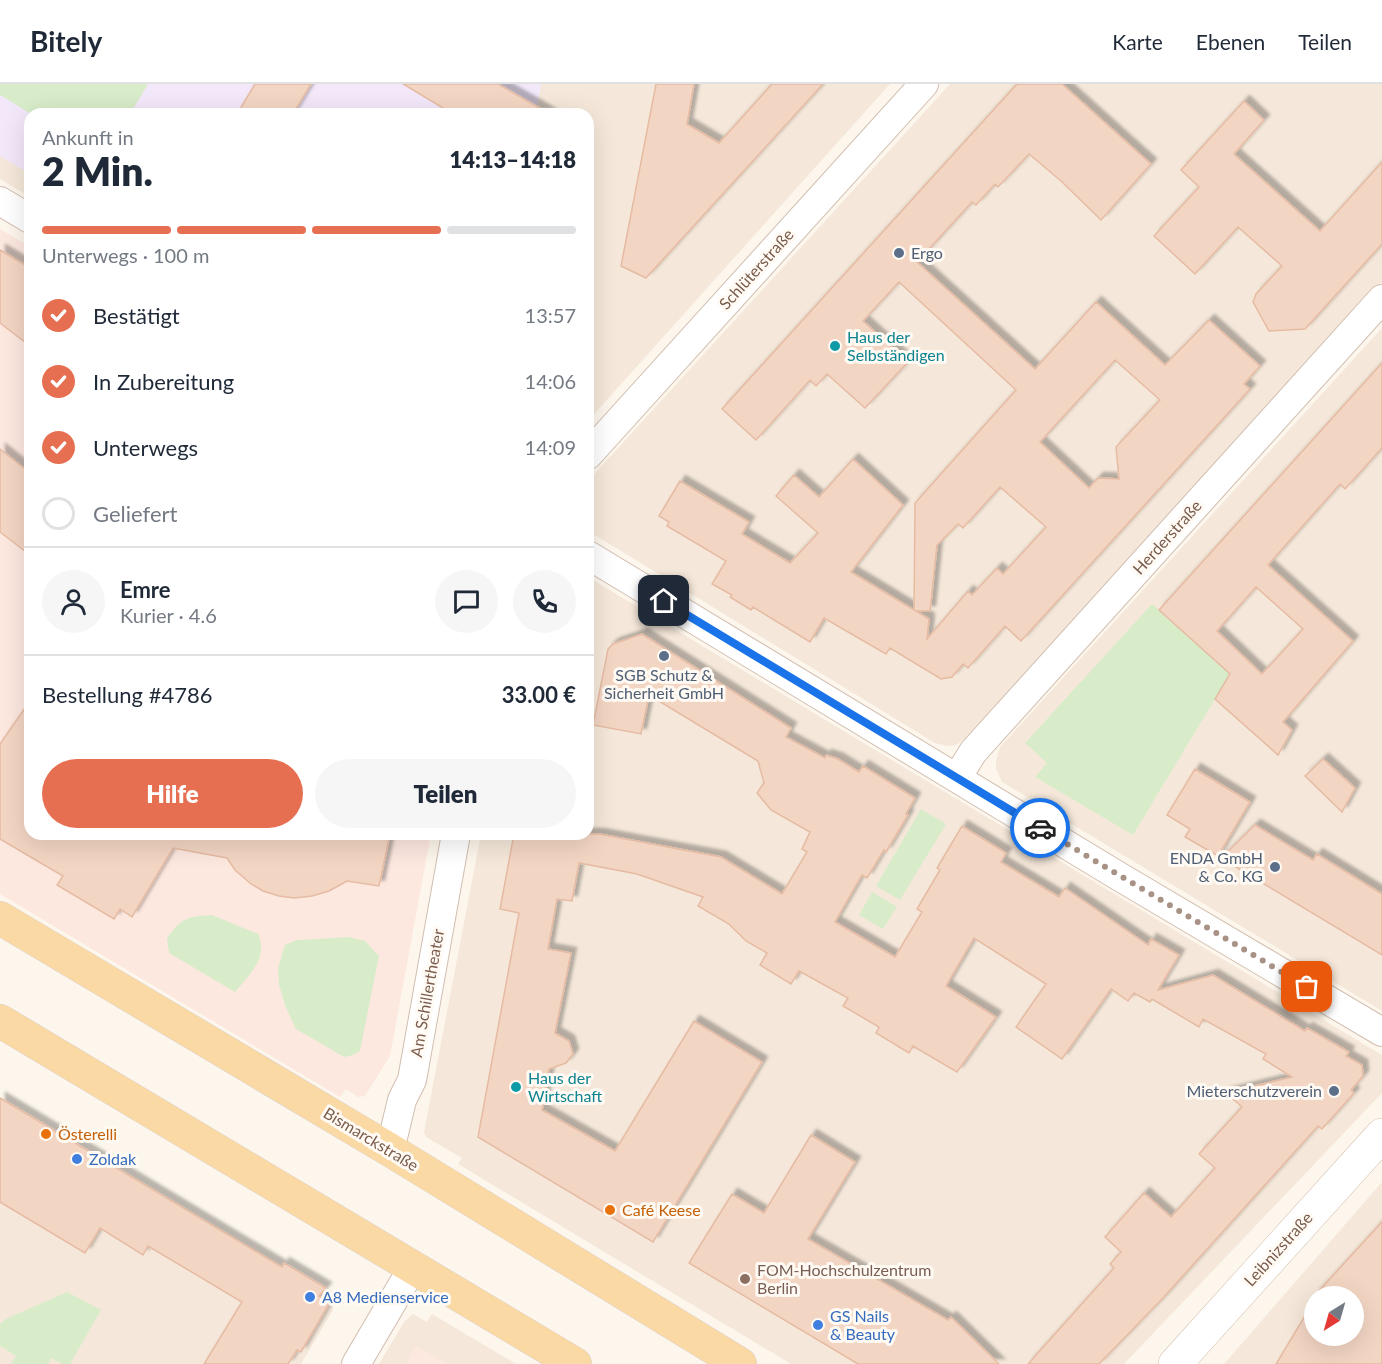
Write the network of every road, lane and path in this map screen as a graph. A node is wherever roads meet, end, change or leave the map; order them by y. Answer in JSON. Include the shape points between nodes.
{"nodes":[{"id":1,"x":924,"y":84,"type":"edge"},
{"id":2,"x":0,"y":201,"type":"edge"},
{"id":3,"x":24,"y":215,"type":"edge"},
{"id":4,"x":1382,"y":299,"type":"edge"},
{"id":5,"x":594,"y":448,"type":"edge"},
{"id":6,"x":594,"y":559,"type":"edge"},
{"id":7,"x":957,"y":778,"type":"junction"},
{"id":8,"x":455,"y":840,"type":"edge"},
{"id":9,"x":0,"y":918,"type":"edge"},
{"id":10,"x":0,"y":1021,"type":"edge"},
{"id":11,"x":1382,"y":1032,"type":"edge"},
{"id":12,"x":1382,"y":1135,"type":"edge"},
{"id":13,"x":390,"y":1150,"type":"junction"},
{"id":14,"x":412,"y":1267,"type":"junction"},
{"id":15,"x":356,"y":1364,"type":"edge"},
{"id":16,"x":575,"y":1364,"type":"edge"},
{"id":17,"x":740,"y":1364,"type":"edge"},
{"id":18,"x":1175,"y":1364,"type":"edge"}],
"edges":[{"from":1,"to":5,"type":"street","name":"Schlüterstraße"},
{"from":2,"to":3,"type":"street"},
{"from":4,"to":7,"type":"street","name":"Herderstraße","via":[[973,752]]},
{"from":6,"to":7,"type":"street"},
{"from":7,"to":11,"type":"street"},
{"from":8,"to":13,"type":"street","name":"Am Schillertheater","via":[[412,1080],[402,1100]]},
{"from":9,"to":13,"type":"main road","name":"Bismarckstraße"},
{"from":10,"to":14,"type":"main road"},
{"from":12,"to":18,"type":"street","name":"Leibnizstraße"},
{"from":13,"to":17,"type":"main road","name":"Bismarckstraße"},
{"from":14,"to":15,"type":"street"},
{"from":14,"to":16,"type":"main road"}]}
